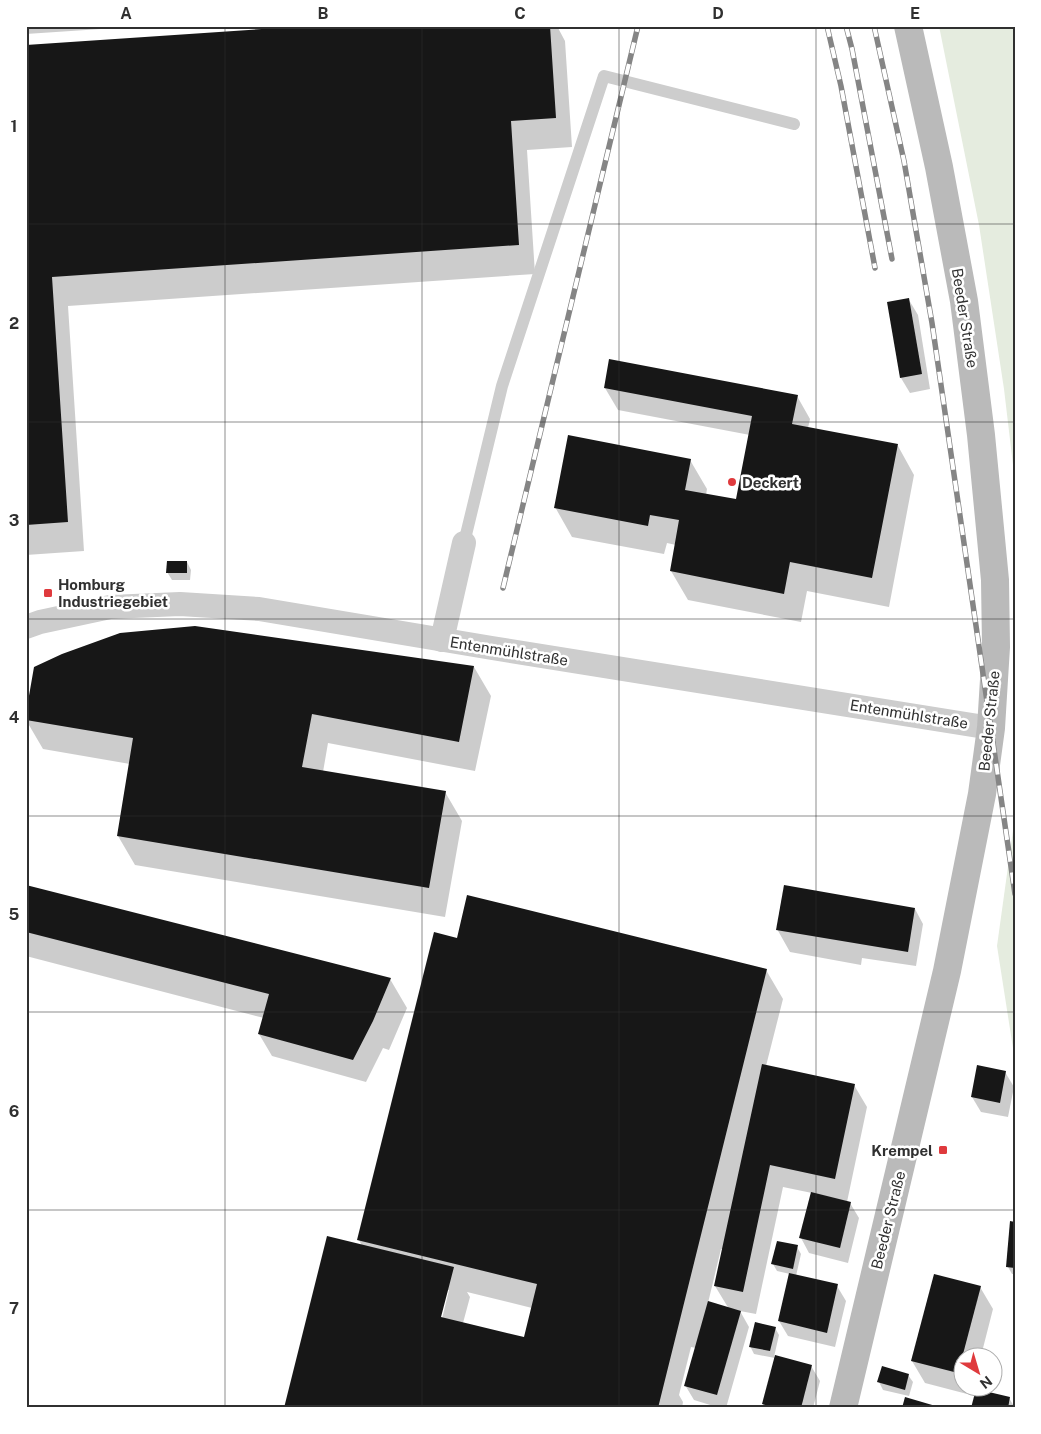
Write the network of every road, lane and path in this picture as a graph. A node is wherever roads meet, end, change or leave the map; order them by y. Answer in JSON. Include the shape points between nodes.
{"nodes":[{"id":1,"x":908,"y":26,"type":"edge"},
{"id":2,"x":794,"y":124,"type":"dead end"},
{"id":3,"x":464,"y":543,"type":"joint"},
{"id":4,"x":26,"y":627,"type":"edge"},
{"id":5,"x":442,"y":640,"type":"junction"},
{"id":6,"x":991,"y":728,"type":"junction"},
{"id":7,"x":842,"y":1408,"type":"edge"}],
"edges":[{"from":1,"to":6,"type":"street","name":"Beeder Straße","via":[[964,301],[980,426],[995,580],[996,647]]},
{"from":2,"to":3,"type":"lane","via":[[604,76],[502,386]]},
{"from":3,"to":5,"type":"street"},
{"from":4,"to":5,"type":"street","name":"Entenmühlstraße","via":[[110,607],[180,604],[259,609]]},
{"from":5,"to":6,"type":"street","name":"Entenmühlstraße"},
{"from":6,"to":7,"type":"street","name":"Beeder Straße","via":[[982,794],[947,971]]}]}
